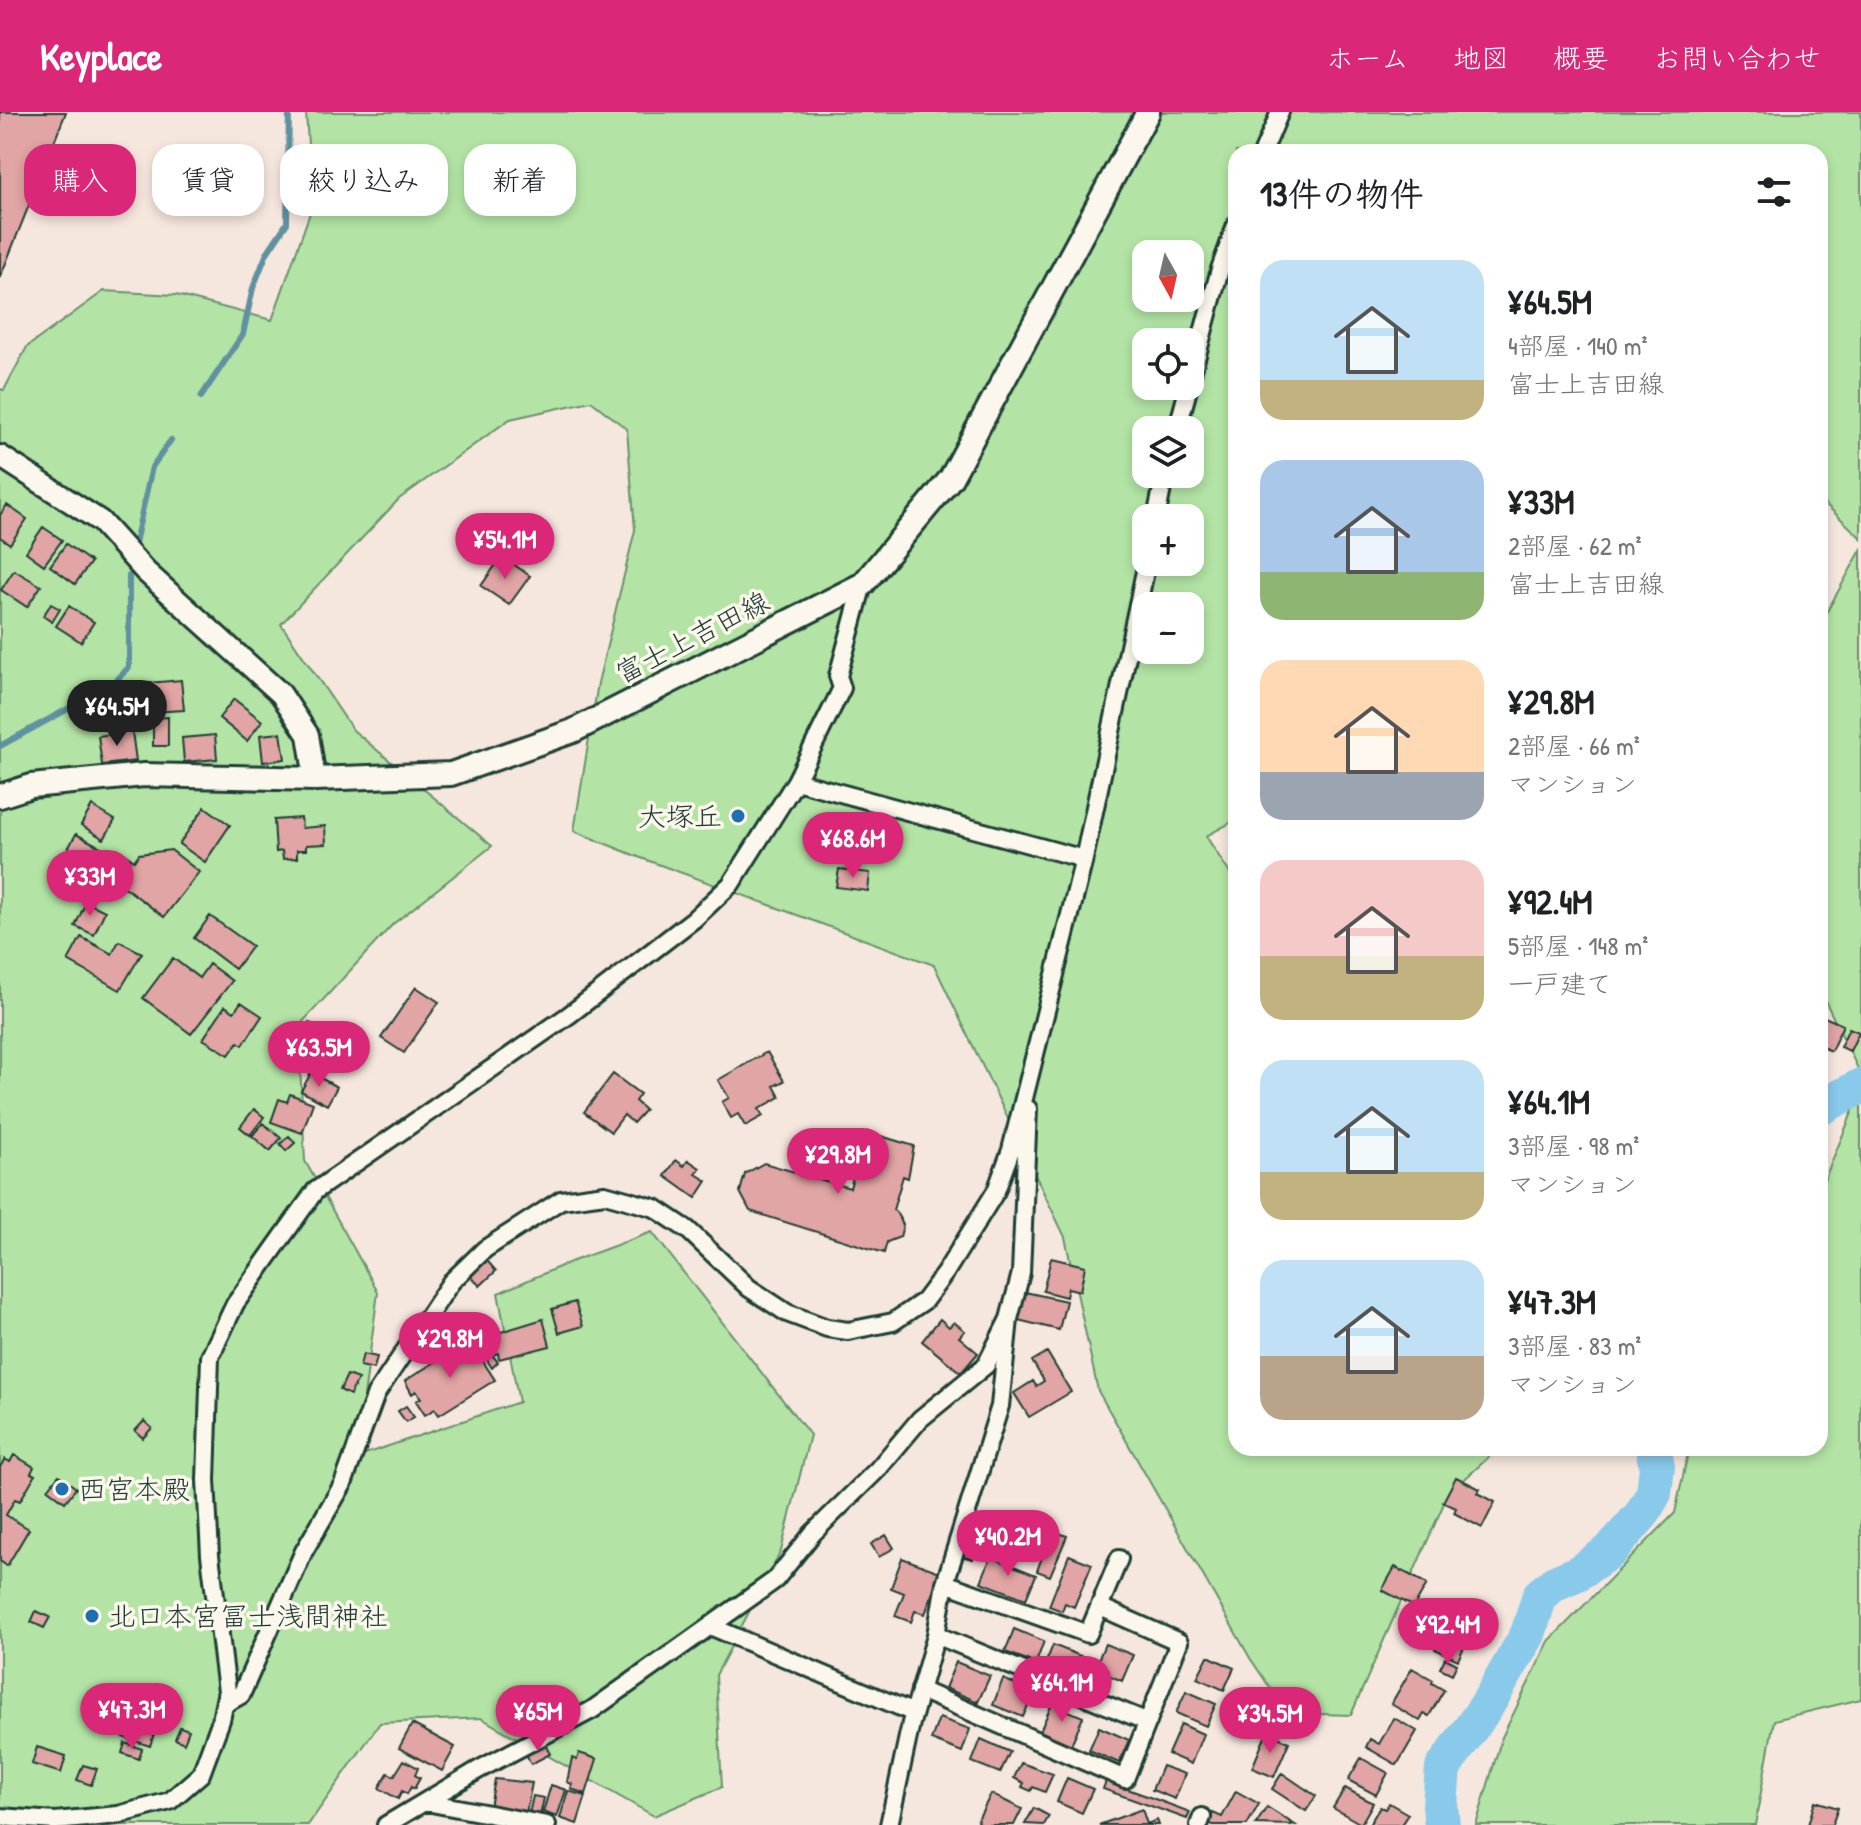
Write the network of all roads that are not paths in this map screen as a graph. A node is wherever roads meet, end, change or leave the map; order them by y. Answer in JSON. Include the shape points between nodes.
{"nodes":[{"id":1,"x":1148,"y":112,"type":"edge"},
{"id":2,"x":1280,"y":112,"type":"edge"},
{"id":3,"x":1266,"y":144,"type":"edge"},
{"id":4,"x":1228,"y":247,"type":"edge"},
{"id":5,"x":1204,"y":328,"type":"edge"},
{"id":6,"x":0,"y":456,"type":"edge"},
{"id":7,"x":1144,"y":576,"type":"edge"},
{"id":8,"x":863,"y":584,"type":"junction"},
{"id":9,"x":315,"y":779,"type":"junction"},
{"id":10,"x":796,"y":781,"type":"junction"},
{"id":11,"x":0,"y":796,"type":"edge"},
{"id":12,"x":1084,"y":859,"type":"junction"},
{"id":13,"x":1030,"y":1072,"type":"junction"},
{"id":14,"x":1009,"y":1319,"type":"junction"},
{"id":15,"x":1119,"y":1559,"type":"dead end"},
{"id":16,"x":945,"y":1583,"type":"junction"},
{"id":17,"x":1100,"y":1607,"type":"junction"},
{"id":18,"x":710,"y":1626,"type":"junction"},
{"id":19,"x":936,"y":1635,"type":"junction"},
{"id":20,"x":920,"y":1690,"type":"junction"},
{"id":21,"x":225,"y":1704,"type":"junction"},
{"id":22,"x":914,"y":1713,"type":"junction"},
{"id":23,"x":1148,"y":1722,"type":"junction"},
{"id":24,"x":426,"y":1802,"type":"junction"},
{"id":25,"x":0,"y":1817,"type":"edge"},
{"id":26,"x":386,"y":1825,"type":"edge"},
{"id":27,"x":547,"y":1825,"type":"edge"},
{"id":28,"x":889,"y":1825,"type":"edge"}],
"edges":[{"from":1,"to":8,"type":"main road","name":"富士上吉田線","via":[[951,478]]},
{"from":2,"to":3,"type":"street"},
{"from":4,"to":5,"type":"street"},
{"from":6,"to":9,"type":"street","via":[[100,521],[145,571],[281,694],[308,735]]},
{"from":7,"to":12,"type":"street"},
{"from":8,"to":9,"type":"main road","name":"富士上吉田線","via":[[559,736],[451,774]]},
{"from":8,"to":10,"type":"street","via":[[838,676],[842,688]]},
{"from":9,"to":11,"type":"main road","name":"富士上吉田線","via":[[144,775],[31,786]]},
{"from":10,"to":12,"type":"street"},
{"from":10,"to":21,"type":"street","via":[[731,884],[694,919],[569,1015],[315,1191],[235,1304],[210,1357],[206,1422],[210,1555]]},
{"from":12,"to":13,"type":"street"},
{"from":13,"to":14,"type":"street","via":[[1021,1273]]},
{"from":13,"to":21,"type":"street","via":[[996,1191],[924,1301],[893,1322],[848,1331],[787,1313],[749,1288],[688,1230],[655,1208],[605,1194],[561,1200],[485,1249],[451,1282],[376,1394],[343,1484],[304,1551],[241,1695]]},
{"from":14,"to":16,"type":"street","via":[[1000,1406]]},
{"from":14,"to":18,"type":"street","via":[[986,1365],[920,1419],[775,1580]]},
{"from":15,"to":17,"type":"street"},
{"from":16,"to":17,"type":"street","via":[[1088,1634]]},
{"from":16,"to":19,"type":"street"},
{"from":17,"to":23,"type":"street","via":[[1179,1642]]},
{"from":18,"to":22,"type":"street"},
{"from":18,"to":24,"type":"street","via":[[592,1710]]},
{"from":19,"to":20,"type":"street"},
{"from":19,"to":23,"type":"street"},
{"from":20,"to":22,"type":"street"},
{"from":20,"to":23,"type":"street","via":[[1125,1779]]},
{"from":21,"to":25,"type":"street","via":[[201,1774],[170,1801],[118,1815],[55,1821]]},
{"from":22,"to":28,"type":"street"},
{"from":24,"to":26,"type":"street"},
{"from":24,"to":27,"type":"street"}]}
